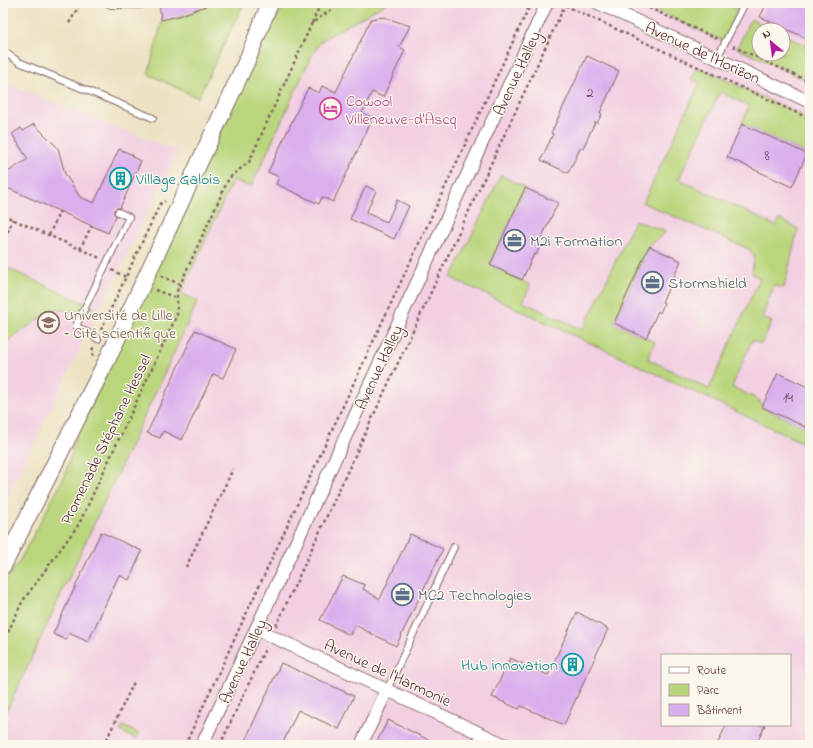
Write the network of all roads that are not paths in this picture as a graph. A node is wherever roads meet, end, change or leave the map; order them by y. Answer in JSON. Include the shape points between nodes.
{"nodes":[{"id":1,"x":107,"y":3,"type":"edge"},
{"id":2,"x":270,"y":3,"type":"edge"},
{"id":3,"x":281,"y":3,"type":"edge"},
{"id":4,"x":547,"y":3,"type":"edge"},
{"id":5,"x":598,"y":3,"type":"edge"},
{"id":6,"x":745,"y":3,"type":"edge"},
{"id":7,"x":141,"y":5,"type":"dead end"},
{"id":8,"x":3,"y":51,"type":"edge"},
{"id":9,"x":248,"y":58,"type":"junction"},
{"id":10,"x":717,"y":58,"type":"junction"},
{"id":11,"x":810,"y":102,"type":"edge"},
{"id":12,"x":153,"y":118,"type":"dead end"},
{"id":13,"x":118,"y":212,"type":"dead end"},
{"id":14,"x":98,"y":339,"type":"dead end"},
{"id":15,"x":454,"y":547,"type":"dead end"},
{"id":16,"x":3,"y":566,"type":"edge"},
{"id":17,"x":256,"y":629,"type":"junction"},
{"id":18,"x":387,"y":690,"type":"junction"},
{"id":19,"x":202,"y":745,"type":"edge"},
{"id":20,"x":361,"y":745,"type":"edge"},
{"id":21,"x":506,"y":745,"type":"edge"}],
"edges":[{"from":1,"to":7,"type":"lane"},
{"from":2,"to":9,"type":"main road"},
{"from":3,"to":9,"type":"main road"},
{"from":4,"to":17,"type":"street","name":"Avenue Halley"},
{"from":5,"to":10,"type":"street","name":"Avenue de l'Horizon"},
{"from":6,"to":10,"type":"lane"},
{"from":8,"to":12,"type":"lane","via":[[19,62]]},
{"from":9,"to":16,"type":"main road","via":[[110,354]]},
{"from":10,"to":11,"type":"street","name":"Avenue de l'Horizon"},
{"from":13,"to":14,"type":"lane","via":[[129,217],[76,326]]},
{"from":15,"to":18,"type":"lane"},
{"from":17,"to":18,"type":"street","name":"Avenue de l'Harmonie"},
{"from":17,"to":19,"type":"street","name":"Avenue Halley"},
{"from":18,"to":20,"type":"street"},
{"from":18,"to":21,"type":"street","name":"Avenue de l'Harmonie"}]}
